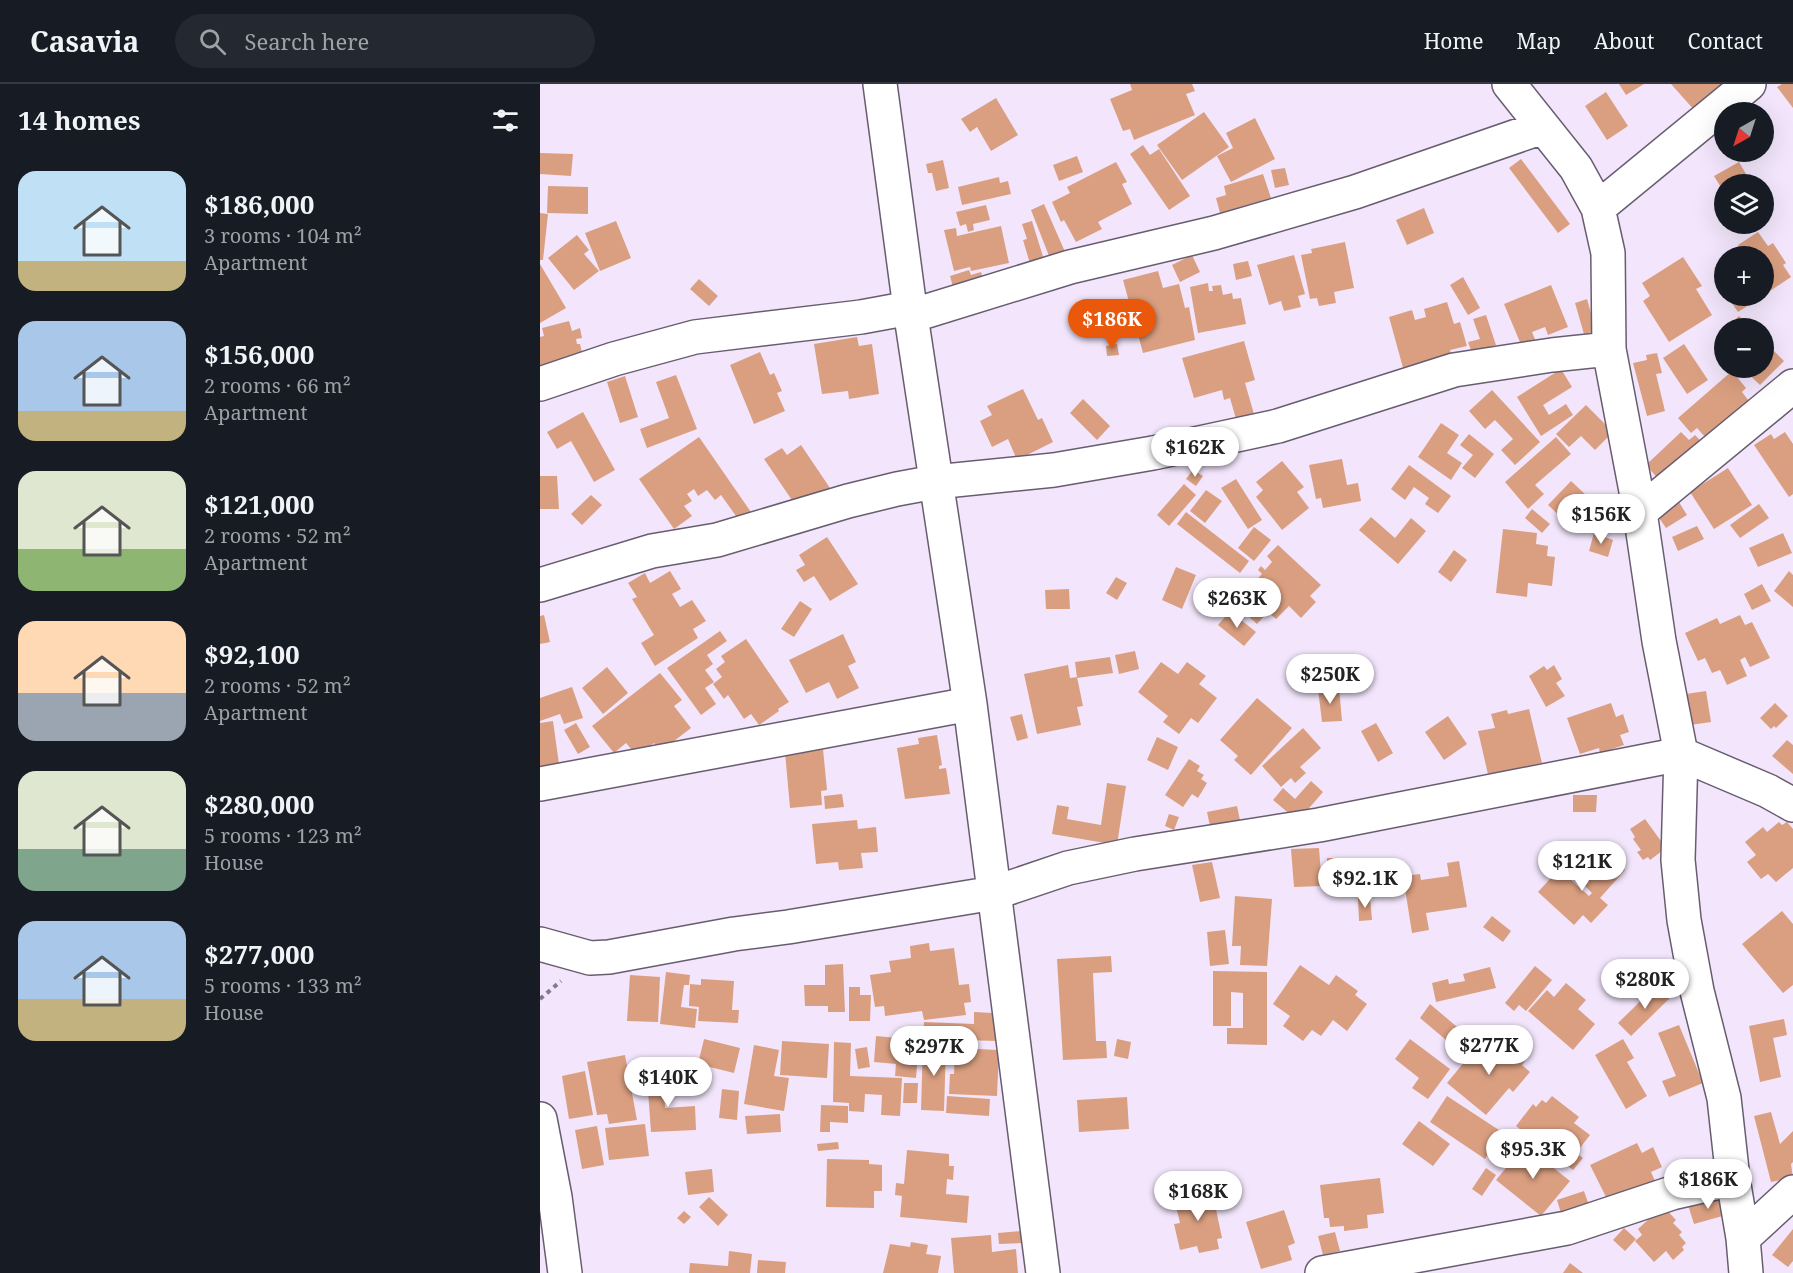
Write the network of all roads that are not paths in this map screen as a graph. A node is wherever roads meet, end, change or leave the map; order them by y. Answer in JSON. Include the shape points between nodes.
{"nodes":[{"id":1,"x":880,"y":84,"type":"edge"},
{"id":2,"x":1509,"y":84,"type":"edge"},
{"id":3,"x":1749,"y":84,"type":"edge"},
{"id":4,"x":1543,"y":127,"type":"junction"},
{"id":5,"x":1598,"y":208,"type":"junction"},
{"id":6,"x":911,"y":312,"type":"junction"},
{"id":7,"x":1609,"y":349,"type":"junction"},
{"id":8,"x":540,"y":384,"type":"edge"},
{"id":9,"x":1793,"y":386,"type":"edge"},
{"id":10,"x":935,"y":482,"type":"junction"},
{"id":11,"x":1640,"y":512,"type":"junction"},
{"id":12,"x":540,"y":585,"type":"edge"},
{"id":13,"x":970,"y":704,"type":"junction"},
{"id":14,"x":1681,"y":754,"type":"junction"},
{"id":15,"x":540,"y":784,"type":"edge"},
{"id":16,"x":1793,"y":805,"type":"edge"},
{"id":17,"x":994,"y":893,"type":"junction"},
{"id":18,"x":540,"y":944,"type":"edge"},
{"id":19,"x":540,"y":1119,"type":"edge"},
{"id":20,"x":1733,"y":1179,"type":"junction"},
{"id":21,"x":1793,"y":1192,"type":"edge"},
{"id":22,"x":1743,"y":1238,"type":"junction"},
{"id":23,"x":1386,"y":1267,"type":"edge"},
{"id":24,"x":566,"y":1273,"type":"edge"},
{"id":25,"x":1043,"y":1273,"type":"edge"},
{"id":26,"x":1322,"y":1273,"type":"edge"},
{"id":27,"x":1746,"y":1273,"type":"edge"}],
"edges":[{"from":1,"to":6,"type":"street"},
{"from":2,"to":4,"type":"street"},
{"from":3,"to":5,"type":"street"},
{"from":4,"to":5,"type":"street","via":[[1576,168]]},
{"from":4,"to":6,"type":"street","via":[[1356,192]]},
{"from":5,"to":7,"type":"street","via":[[1608,253]]},
{"from":6,"to":8,"type":"street","via":[[695,337]]},
{"from":6,"to":10,"type":"street"},
{"from":7,"to":10,"type":"street","via":[[1454,370],[1278,426],[1153,453],[1054,470]]},
{"from":7,"to":11,"type":"street"},
{"from":9,"to":11,"type":"street"},
{"from":10,"to":12,"type":"street","via":[[848,501],[717,540],[652,551]]},
{"from":10,"to":13,"type":"street"},
{"from":11,"to":14,"type":"street"},
{"from":13,"to":15,"type":"street"},
{"from":13,"to":17,"type":"street"},
{"from":14,"to":16,"type":"street","via":[[1768,790]]},
{"from":14,"to":17,"type":"street","via":[[1319,825],[1135,854],[1068,868]]},
{"from":14,"to":20,"type":"street","via":[[1678,860],[1684,920],[1724,1098]]},
{"from":17,"to":18,"type":"street","via":[[609,957],[590,958]]},
{"from":17,"to":25,"type":"street"},
{"from":19,"to":24,"type":"street"},
{"from":20,"to":22,"type":"street"},
{"from":20,"to":23,"type":"street","via":[[1672,1193],[1567,1228]]},
{"from":21,"to":22,"type":"street"},
{"from":22,"to":27,"type":"street"},
{"from":23,"to":26,"type":"street"}]}
